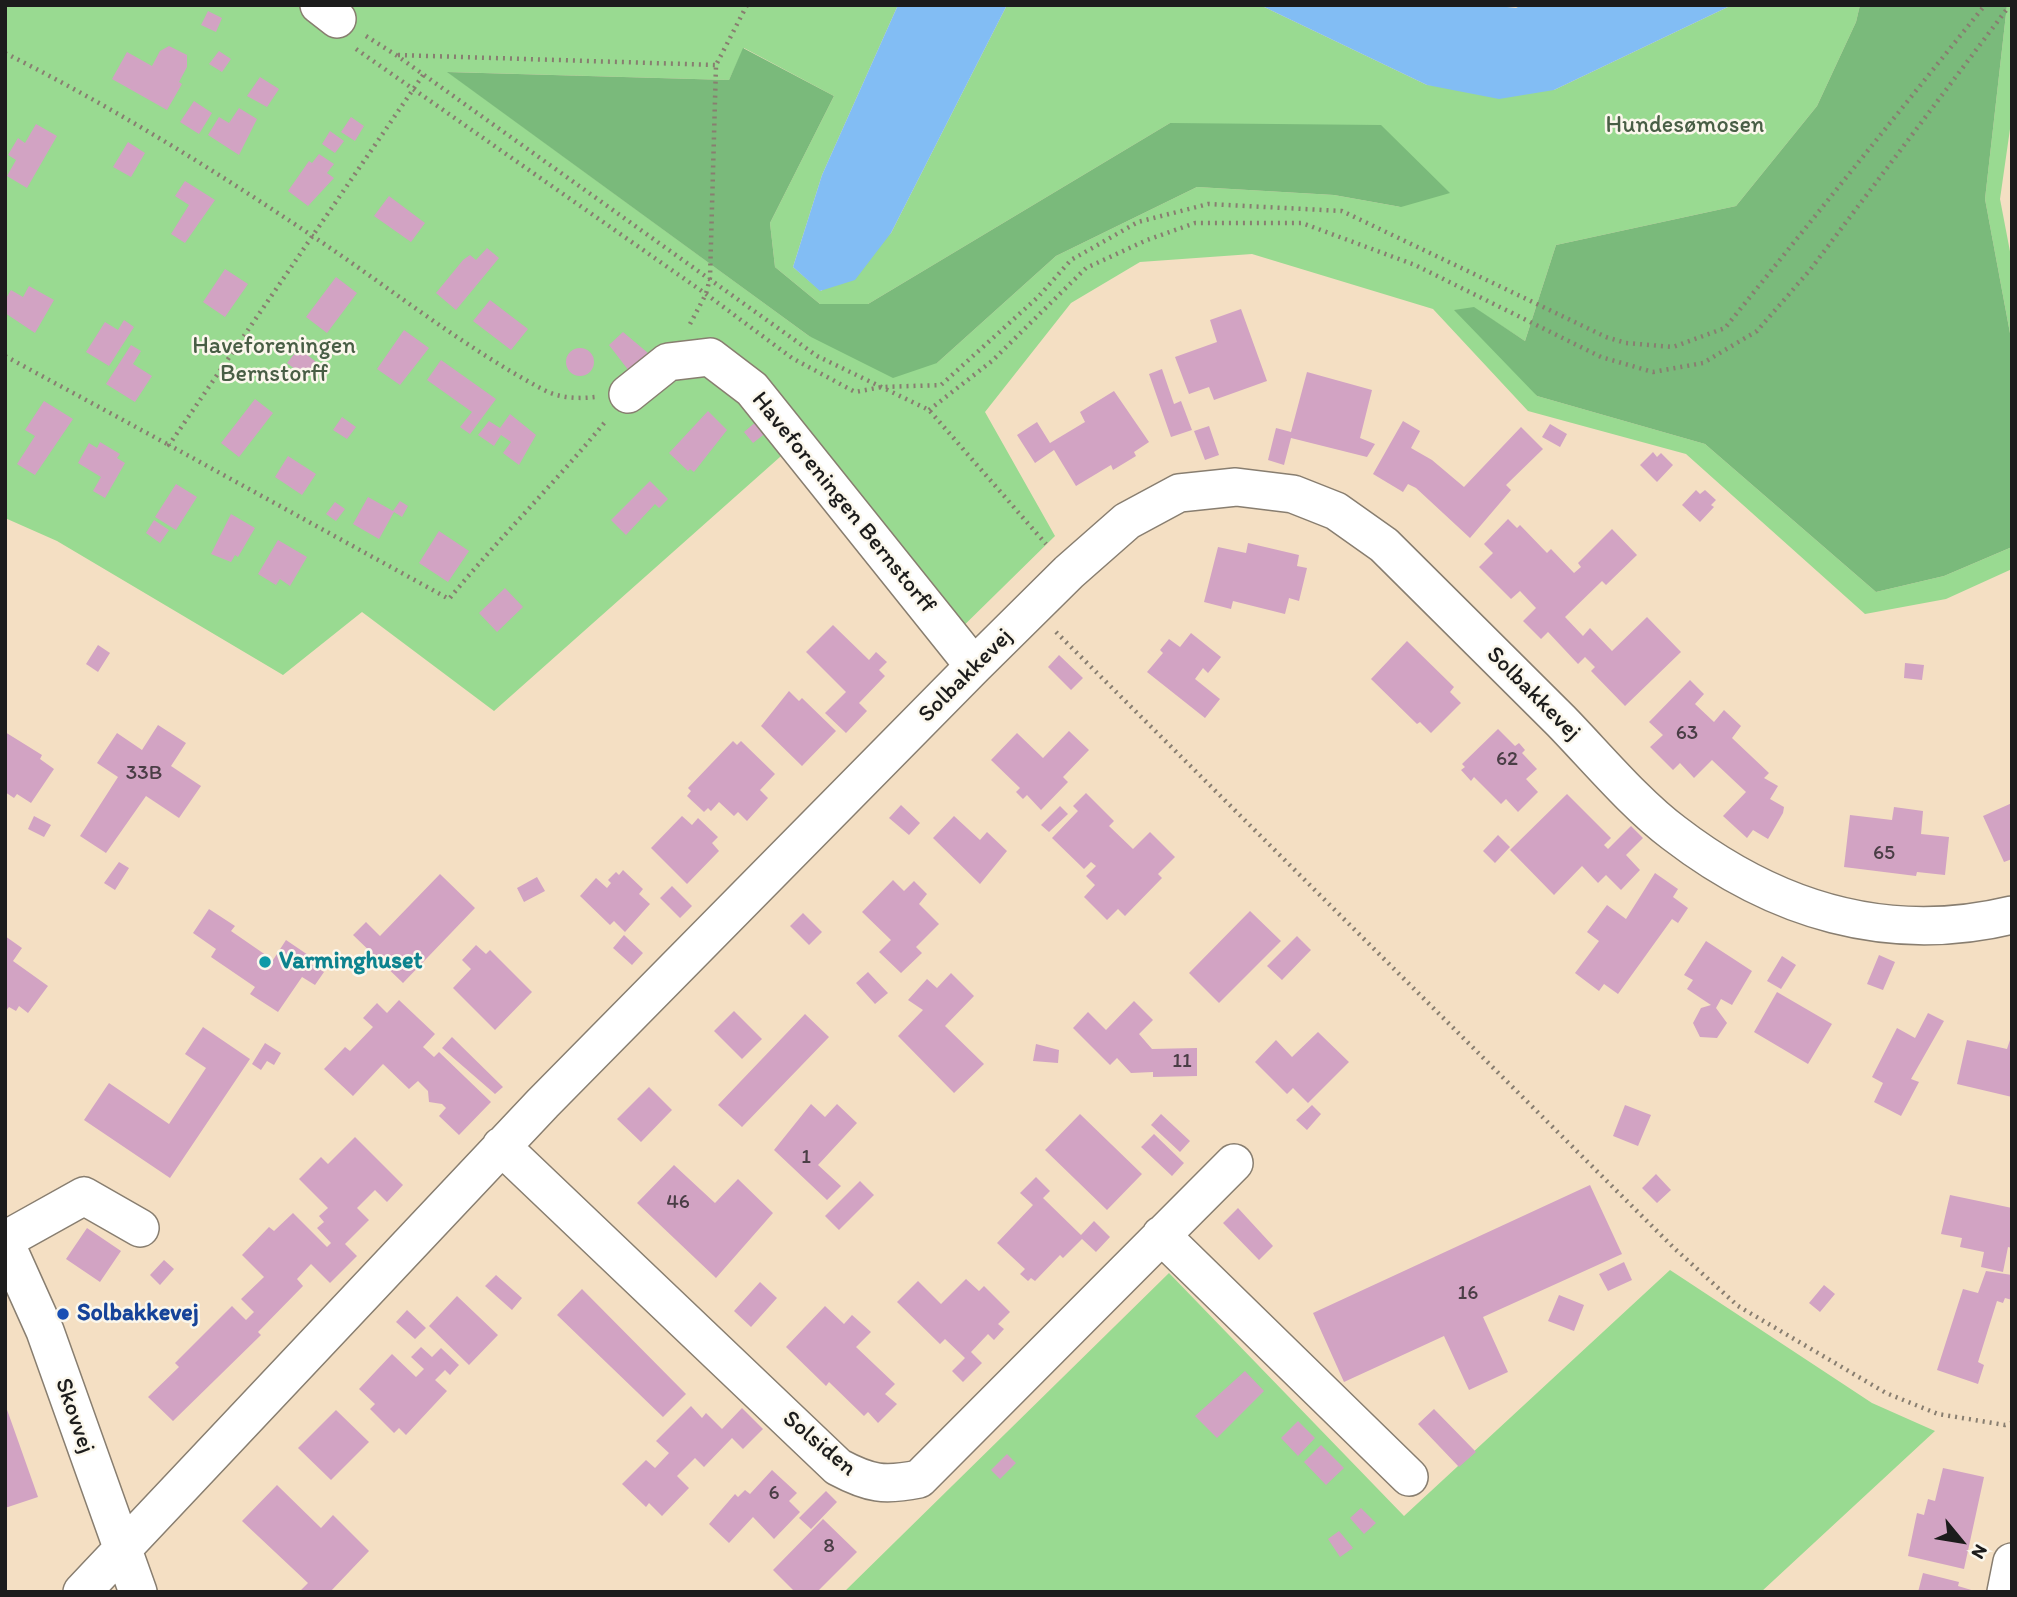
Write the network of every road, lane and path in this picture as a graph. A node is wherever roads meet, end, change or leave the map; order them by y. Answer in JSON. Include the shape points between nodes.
{"nodes":[{"id":1,"x":747,"y":5,"type":"edge"},
{"id":2,"x":1985,"y":5,"type":"edge"},
{"id":3,"x":2010,"y":5,"type":"edge"},
{"id":4,"x":334,"y":22,"type":"edge"},
{"id":5,"x":5,"y":53,"type":"edge"},
{"id":6,"x":396,"y":55,"type":"junction"},
{"id":7,"x":716,"y":65,"type":"junction"},
{"id":8,"x":423,"y":75,"type":"junction"},
{"id":9,"x":415,"y":88,"type":"junction"},
{"id":10,"x":314,"y":237,"type":"junction"},
{"id":11,"x":710,"y":278,"type":"junction"},
{"id":12,"x":5,"y":356,"type":"edge"},
{"id":13,"x":883,"y":387,"type":"junction"},
{"id":14,"x":628,"y":394,"type":"junction"},
{"id":15,"x":929,"y":410,"type":"junction"},
{"id":16,"x":170,"y":445,"type":"junction"},
{"id":17,"x":1069,"y":572,"type":"junction"},
{"id":18,"x":1033,"y":609,"type":"junction"},
{"id":19,"x":974,"y":666,"type":"junction"},
{"id":20,"x":2012,"y":915,"type":"edge"},
{"id":21,"x":501,"y":1146,"type":"junction"},
{"id":22,"x":1234,"y":1163,"type":"dead end"},
{"id":23,"x":140,"y":1228,"type":"dead end"},
{"id":24,"x":1161,"y":1235,"type":"junction"},
{"id":25,"x":5,"y":1241,"type":"edge"},
{"id":26,"x":2012,"y":1423,"type":"edge"},
{"id":27,"x":1409,"y":1477,"type":"dead end"},
{"id":28,"x":122,"y":1548,"type":"junction"},
{"id":29,"x":2012,"y":1562,"type":"edge"},
{"id":30,"x":82,"y":1592,"type":"edge"},
{"id":31,"x":138,"y":1592,"type":"edge"},
{"id":32,"x":2006,"y":1592,"type":"edge"}],
"edges":[{"from":1,"to":7,"type":"path"},
{"from":2,"to":13,"type":"path","via":[[1725,328],[1674,347],[1606,337],[1342,211],[1209,204],[1138,222],[1070,260],[1038,297],[941,385]]},
{"from":3,"to":15,"type":"path","via":[[1810,270],[1757,331],[1703,363],[1653,372],[1601,357],[1415,265],[1302,223],[1195,223],[1086,268],[992,361]]},
{"from":4,"to":6,"type":"path"},
{"from":4,"to":9,"type":"path"},
{"from":5,"to":10,"type":"path","via":[[104,104]]},
{"from":6,"to":7,"type":"path"},
{"from":6,"to":8,"type":"path"},
{"from":7,"to":11,"type":"path"},
{"from":8,"to":9,"type":"path"},
{"from":8,"to":11,"type":"path"},
{"from":9,"to":10,"type":"path"},
{"from":9,"to":13,"type":"path","via":[[792,358],[855,392]]},
{"from":10,"to":14,"type":"path","via":[[546,391],[578,399]]},
{"from":10,"to":16,"type":"path"},
{"from":11,"to":13,"type":"path","via":[[817,356]]},
{"from":12,"to":16,"type":"path"},
{"from":13,"to":15,"type":"path"},
{"from":14,"to":16,"type":"path","via":[[449,599]]},
{"from":14,"to":19,"type":"street","name":"Haveforeningen Bernstorff","via":[[668,362],[710,357],[752,389]]},
{"from":15,"to":17,"type":"path"},
{"from":17,"to":18,"type":"street","name":"Solbakkevej"},
{"from":17,"to":20,"type":"street","name":"Solbakkevej","via":[[1127,521],[1179,493],[1236,487],[1293,494],[1336,511],[1384,545],[1672,832],[1746,882],[1828,914],[1904,928],[1977,923]]},
{"from":18,"to":19,"type":"street","name":"Solbakkevej"},
{"from":18,"to":26,"type":"path","via":[[1674,1248],[1738,1306],[1886,1393],[1938,1414]]},
{"from":19,"to":21,"type":"street","name":"Solbakkevej"},
{"from":21,"to":24,"type":"street","name":"Solsiden","via":[[838,1467],[862,1480],[888,1485],[919,1479]]},
{"from":21,"to":28,"type":"street","name":"Solbakkevej"},
{"from":22,"to":24,"type":"street","name":"Solsiden"},
{"from":23,"to":25,"type":"street","via":[[84,1196]]},
{"from":24,"to":27,"type":"street"},
{"from":25,"to":28,"type":"street","name":"Skovvej","via":[[45,1331]]},
{"from":28,"to":30,"type":"street","name":"Solbakkevej"},
{"from":28,"to":31,"type":"street","name":"Skovvej"},
{"from":29,"to":32,"type":"street"}]}
